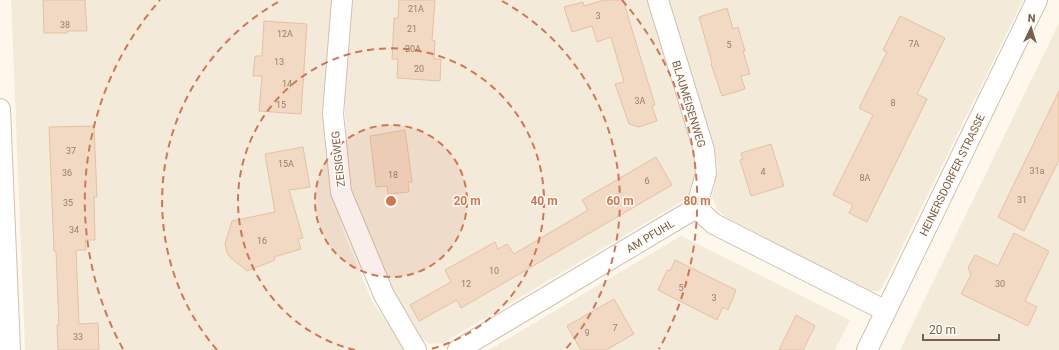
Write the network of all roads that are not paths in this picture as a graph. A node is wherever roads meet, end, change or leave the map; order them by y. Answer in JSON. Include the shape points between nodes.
{"nodes":[{"id":1,"x":342,"y":0,"type":"edge"},
{"id":2,"x":658,"y":0,"type":"edge"},
{"id":3,"x":1037,"y":0,"type":"edge"},
{"id":4,"x":0,"y":109,"type":"edge"},
{"id":5,"x":696,"y":208,"type":"junction"},
{"id":6,"x":886,"y":311,"type":"junction"},
{"id":7,"x":10,"y":350,"type":"edge"},
{"id":8,"x":416,"y":350,"type":"edge"},
{"id":9,"x":458,"y":350,"type":"edge"},
{"id":10,"x":867,"y":350,"type":"edge"}],
"edges":[{"from":1,"to":8,"type":"street","name":"ZEISIGWEG","via":[[333,114],[341,192],[384,294]]},
{"from":2,"to":5,"type":"street","name":"BLAUMEISENWEG","via":[[704,150],[706,174]]},
{"from":3,"to":6,"type":"street","name":"HEINERSDORFER STRASSE"},
{"from":4,"to":7,"type":"street"},
{"from":5,"to":6,"type":"street","via":[[714,224]]},
{"from":5,"to":9,"type":"street","name":"AM PFUHL"},
{"from":6,"to":10,"type":"street","name":"HEINERSDORFER STRASSE"}]}
